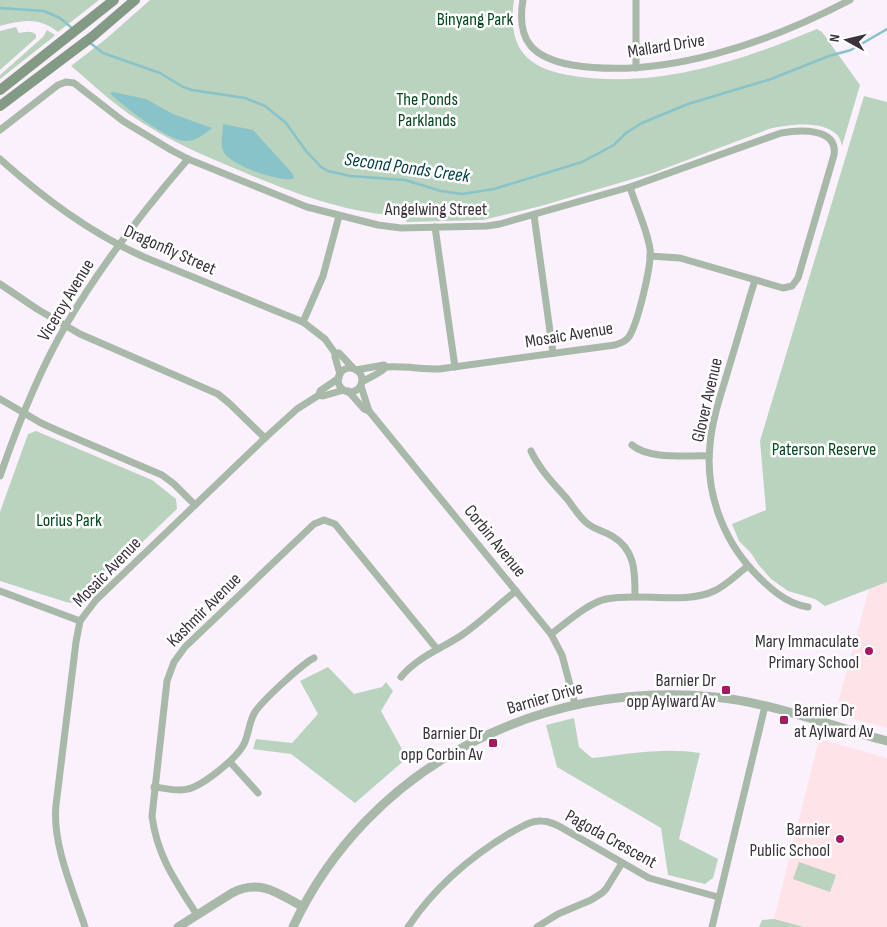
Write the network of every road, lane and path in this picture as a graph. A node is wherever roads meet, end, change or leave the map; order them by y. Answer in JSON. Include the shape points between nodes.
{"nodes":[{"id":1,"x":114,"y":0,"type":"edge"},
{"id":2,"x":135,"y":0,"type":"edge"},
{"id":3,"x":523,"y":0,"type":"edge"},
{"id":4,"x":636,"y":0,"type":"edge"},
{"id":5,"x":850,"y":0,"type":"edge"},
{"id":6,"x":636,"y":68,"type":"junction"},
{"id":7,"x":0,"y":90,"type":"edge"},
{"id":8,"x":0,"y":106,"type":"edge"},
{"id":9,"x":0,"y":130,"type":"edge"},
{"id":10,"x":0,"y":159,"type":"edge"},
{"id":11,"x":188,"y":159,"type":"junction"},
{"id":12,"x":630,"y":187,"type":"junction"},
{"id":13,"x":534,"y":215,"type":"junction"},
{"id":14,"x":339,"y":216,"type":"junction"},
{"id":15,"x":436,"y":227,"type":"junction"},
{"id":16,"x":118,"y":244,"type":"junction"},
{"id":17,"x":650,"y":256,"type":"junction"},
{"id":18,"x":755,"y":280,"type":"junction"},
{"id":19,"x":0,"y":284,"type":"edge"},
{"id":20,"x":303,"y":322,"type":"junction"},
{"id":21,"x":66,"y":326,"type":"junction"},
{"id":22,"x":335,"y":353,"type":"junction"},
{"id":23,"x":553,"y":353,"type":"junction"},
{"id":24,"x":386,"y":367,"type":"junction"},
{"id":25,"x":455,"y":367,"type":"junction"},
{"id":26,"x":354,"y":369,"type":"junction"},
{"id":27,"x":339,"y":376,"type":"junction"},
{"id":28,"x":361,"y":384,"type":"junction"},
{"id":29,"x":346,"y":391,"type":"junction"},
{"id":30,"x":318,"y":395,"type":"junction"},
{"id":31,"x":0,"y":398,"type":"edge"},
{"id":32,"x":368,"y":411,"type":"junction"},
{"id":33,"x":24,"y":412,"type":"junction"},
{"id":34,"x":265,"y":438,"type":"junction"},
{"id":35,"x":632,"y":445,"type":"dead end"},
{"id":36,"x":531,"y":451,"type":"dead end"},
{"id":37,"x":709,"y":456,"type":"junction"},
{"id":38,"x":0,"y":476,"type":"edge"},
{"id":39,"x":195,"y":504,"type":"junction"},
{"id":40,"x":748,"y":566,"type":"junction"},
{"id":41,"x":0,"y":591,"type":"edge"},
{"id":42,"x":516,"y":591,"type":"junction"},
{"id":43,"x":635,"y":597,"type":"junction"},
{"id":44,"x":808,"y":607,"type":"dead end"},
{"id":45,"x":80,"y":621,"type":"junction"},
{"id":46,"x":551,"y":634,"type":"junction"},
{"id":47,"x":438,"y":649,"type":"junction"},
{"id":48,"x":314,"y":658,"type":"dead end"},
{"id":49,"x":401,"y":677,"type":"dead end"},
{"id":50,"x":575,"y":704,"type":"junction"},
{"id":51,"x":765,"y":706,"type":"junction"},
{"id":52,"x":887,"y":741,"type":"edge"},
{"id":53,"x":230,"y":762,"type":"junction"},
{"id":54,"x":154,"y":787,"type":"junction"},
{"id":55,"x":258,"y":793,"type":"dead end"},
{"id":56,"x":622,"y":863,"type":"junction"},
{"id":57,"x":718,"y":897,"type":"junction"},
{"id":58,"x":303,"y":907,"type":"junction"},
{"id":59,"x":197,"y":915,"type":"junction"},
{"id":60,"x":85,"y":927,"type":"edge"},
{"id":61,"x":178,"y":927,"type":"edge"},
{"id":62,"x":293,"y":927,"type":"edge"},
{"id":63,"x":408,"y":927,"type":"edge"},
{"id":64,"x":537,"y":927,"type":"edge"},
{"id":65,"x":712,"y":927,"type":"edge"}],
"edges":[{"from":1,"to":7,"type":"main road"},
{"from":2,"to":8,"type":"main road"},
{"from":3,"to":6,"type":"street","name":"Mallard Drive","via":[[524,36],[545,58],[582,66]]},
{"from":4,"to":6,"type":"street"},
{"from":5,"to":6,"type":"street","name":"Mallard Drive","via":[[797,26],[754,42],[689,60]]},
{"from":9,"to":11,"type":"street","name":"Angelwing Street","via":[[62,83],[74,83],[123,121]]},
{"from":10,"to":16,"type":"street","name":"Dragonfly Street","via":[[57,207]]},
{"from":11,"to":14,"type":"street","name":"Angelwing Street","via":[[307,207]]},
{"from":11,"to":16,"type":"street","name":"Viceroy Avenue"},
{"from":12,"to":13,"type":"street","name":"Angelwing Street"},
{"from":12,"to":17,"type":"street","name":"Mosaic Avenue"},
{"from":12,"to":18,"type":"street","name":"Angelwing Street","via":[[781,133],[814,132],[828,137],[835,149],[834,155],[795,284],[783,288]]},
{"from":13,"to":15,"type":"street","name":"Angelwing Street","via":[[487,226]]},
{"from":13,"to":23,"type":"street"},
{"from":14,"to":15,"type":"street","name":"Angelwing Street","via":[[401,228]]},
{"from":14,"to":20,"type":"street","via":[[323,276]]},
{"from":15,"to":25,"type":"street"},
{"from":16,"to":20,"type":"street","name":"Dragonfly Street"},
{"from":16,"to":21,"type":"street","name":"Viceroy Avenue"},
{"from":17,"to":18,"type":"street","via":[[680,258]]},
{"from":17,"to":23,"type":"street","name":"Mosaic Avenue","via":[[633,328],[626,340],[614,345]]},
{"from":18,"to":37,"type":"street","name":"Glover Avenue","via":[[716,413]]},
{"from":19,"to":21,"type":"street"},
{"from":20,"to":22,"type":"street","name":"Dragonfly Street","via":[[325,339]]},
{"from":21,"to":33,"type":"street","name":"Viceroy Avenue"},
{"from":21,"to":34,"type":"street","via":[[218,394]]},
{"from":22,"to":26,"type":"street","name":"Dragonfly Street","via":[[339,353]]},
{"from":22,"to":27,"type":"street","name":"Dragonfly Street"},
{"from":23,"to":25,"type":"street","name":"Mosaic Avenue"},
{"from":24,"to":25,"type":"street","name":"Mosaic Avenue"},
{"from":24,"to":26,"type":"street","name":"Mosaic Avenue"},
{"from":24,"to":28,"type":"street"},
{"from":26,"to":27,"type":"street","via":[[345,370]]},
{"from":26,"to":28,"type":"street","via":[[361,375]]},
{"from":27,"to":29,"type":"street","via":[[340,385]]},
{"from":27,"to":30,"type":"street","name":"Mosaic Avenue"},
{"from":28,"to":29,"type":"street","via":[[356,390]]},
{"from":28,"to":32,"type":"street","name":"Corbin Avenue"},
{"from":29,"to":30,"type":"street","name":"Mosaic Avenue"},
{"from":29,"to":32,"type":"street","name":"Corbin Avenue"},
{"from":30,"to":34,"type":"street","name":"Mosaic Avenue"},
{"from":31,"to":33,"type":"street"},
{"from":32,"to":42,"type":"street","name":"Corbin Avenue"},
{"from":33,"to":38,"type":"street","name":"Viceroy Avenue"},
{"from":33,"to":39,"type":"street","via":[[61,432],[162,475]]},
{"from":34,"to":39,"type":"street","name":"Mosaic Avenue"},
{"from":35,"to":37,"type":"street","via":[[638,450],[656,454]]},
{"from":36,"to":43,"type":"street","via":[[537,463],[586,522],[612,535],[624,546],[634,566]]},
{"from":37,"to":40,"type":"street","name":"Glover Avenue","via":[[710,480],[718,512],[734,547]]},
{"from":39,"to":45,"type":"street","name":"Mosaic Avenue","via":[[96,600]]},
{"from":40,"to":43,"type":"street","via":[[705,595]]},
{"from":40,"to":44,"type":"street","name":"Glover Avenue","via":[[792,604]]},
{"from":41,"to":45,"type":"street"},
{"from":42,"to":46,"type":"street","name":"Corbin Avenue"},
{"from":42,"to":47,"type":"street","via":[[463,634]]},
{"from":43,"to":46,"type":"street","via":[[599,601]]},
{"from":45,"to":60,"type":"street","name":"Mosaic Avenue","via":[[55,820]]},
{"from":46,"to":50,"type":"street","name":"Corbin Avenue","via":[[562,655]]},
{"from":47,"to":49,"type":"street","via":[[411,665]]},
{"from":47,"to":54,"type":"street","name":"Kashmir Avenue","via":[[335,524],[318,521],[185,646],[174,662],[167,681]]},
{"from":48,"to":53,"type":"street","via":[[256,710],[245,742]]},
{"from":50,"to":51,"type":"street","name":"Barnier Drive","via":[[656,694],[716,697]]},
{"from":50,"to":58,"type":"street","name":"Barnier Drive","via":[[491,732],[454,752],[412,781],[354,835]]},
{"from":51,"to":52,"type":"street","name":"Barnier Drive"},
{"from":51,"to":57,"type":"street"},
{"from":53,"to":54,"type":"street","via":[[189,789]]},
{"from":53,"to":55,"type":"street"},
{"from":54,"to":59,"type":"street","name":"Kashmir Avenue","via":[[152,816],[162,857]]},
{"from":56,"to":57,"type":"street","name":"Pagoda Crescent","via":[[649,878]]},
{"from":56,"to":63,"type":"street","name":"Pagoda Crescent","via":[[550,822],[534,822],[524,825],[472,859],[432,896]]},
{"from":56,"to":64,"type":"street","via":[[602,893]]},
{"from":57,"to":65,"type":"street"},
{"from":58,"to":59,"type":"street","via":[[269,889],[252,886],[240,889]]},
{"from":58,"to":62,"type":"street","name":"Barnier Drive"},
{"from":59,"to":61,"type":"street"}]}
